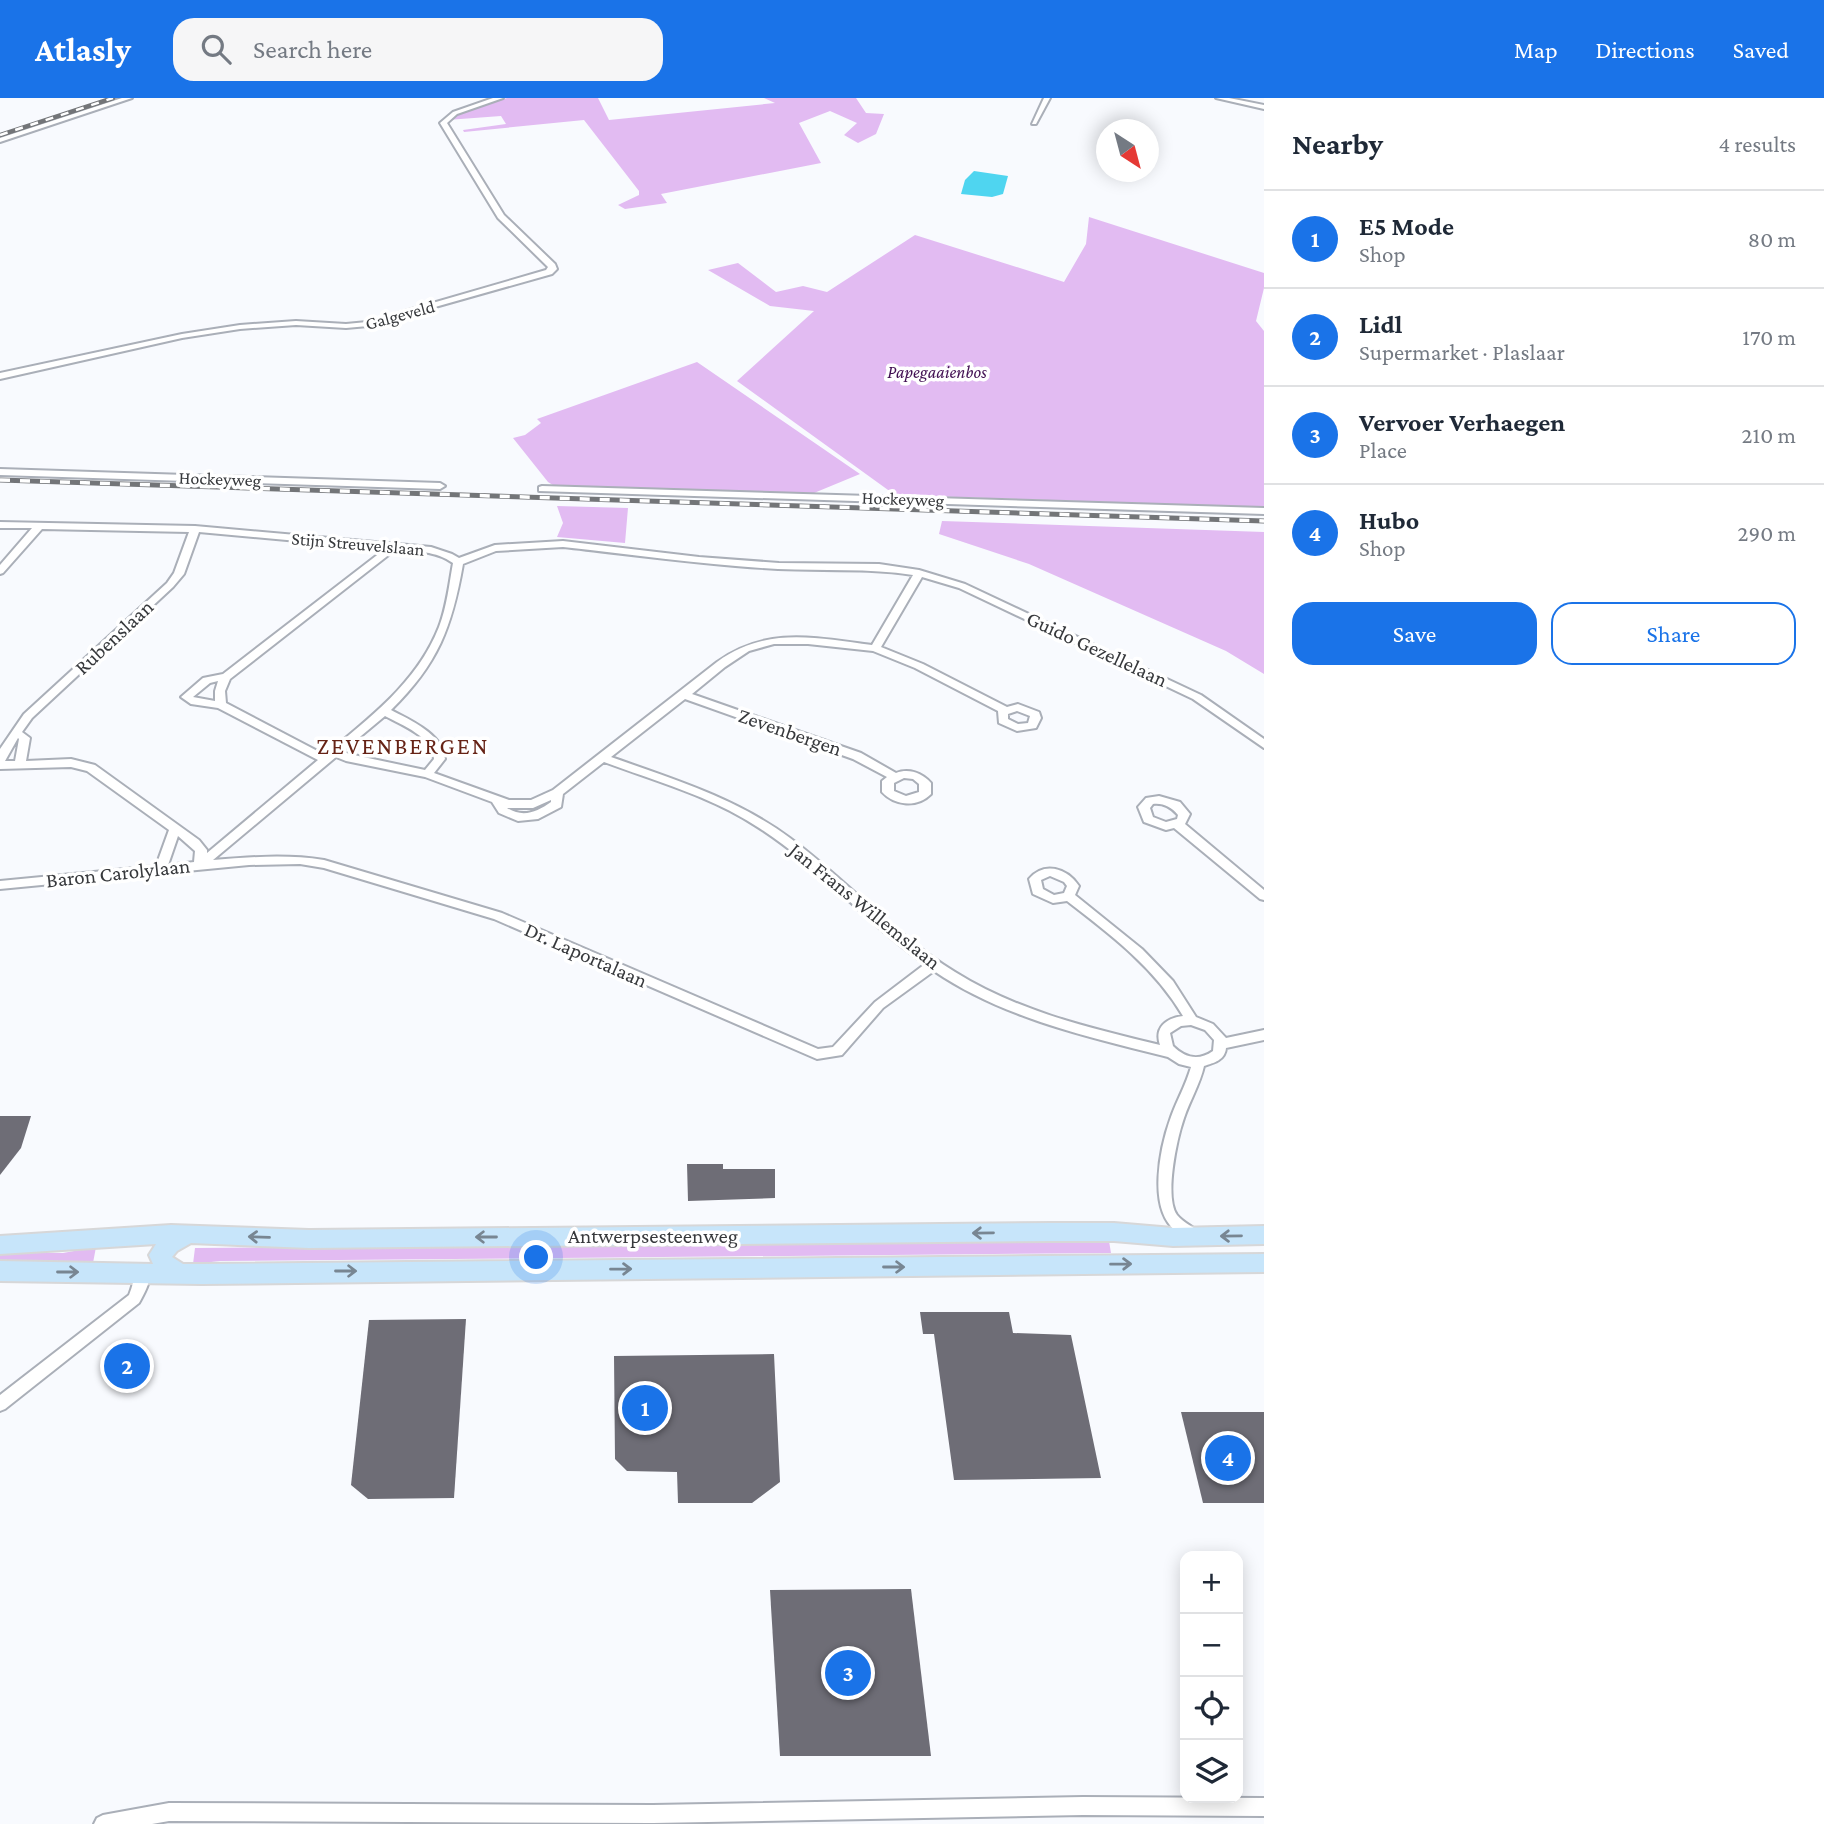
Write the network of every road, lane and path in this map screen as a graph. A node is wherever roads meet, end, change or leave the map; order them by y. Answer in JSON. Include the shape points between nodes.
{"nodes":[{"id":1,"x":102,"y":98,"type":"edge"},
{"id":2,"x":129,"y":98,"type":"edge"},
{"id":3,"x":500,"y":98,"type":"edge"},
{"id":4,"x":1047,"y":98,"type":"edge"},
{"id":5,"x":1219,"y":98,"type":"edge"},
{"id":6,"x":1264,"y":107,"type":"edge"},
{"id":7,"x":1034,"y":123,"type":"dead end"},
{"id":8,"x":0,"y":131,"type":"edge"},
{"id":9,"x":0,"y":140,"type":"edge"},
{"id":10,"x":0,"y":376,"type":"edge"},
{"id":11,"x":0,"y":472,"type":"edge"},
{"id":12,"x":440,"y":486,"type":"dead end"},
{"id":13,"x":542,"y":489,"type":"dead end"},
{"id":14,"x":1264,"y":511,"type":"edge"},
{"id":15,"x":0,"y":524,"type":"edge"},
{"id":16,"x":22,"y":525,"type":"junction"},
{"id":17,"x":39,"y":526,"type":"junction"},
{"id":18,"x":195,"y":529,"type":"junction"},
{"id":19,"x":394,"y":546,"type":"junction"},
{"id":20,"x":13,"y":553,"type":"junction"},
{"id":21,"x":458,"y":562,"type":"junction"},
{"id":22,"x":0,"y":571,"type":"edge"},
{"id":23,"x":919,"y":573,"type":"junction"},
{"id":24,"x":875,"y":648,"type":"junction"},
{"id":25,"x":226,"y":677,"type":"junction"},
{"id":26,"x":684,"y":695,"type":"junction"},
{"id":27,"x":221,"y":705,"type":"junction"},
{"id":28,"x":1005,"y":710,"type":"dead end"},
{"id":29,"x":384,"y":711,"type":"junction"},
{"id":30,"x":17,"y":733,"type":"junction"},
{"id":31,"x":1264,"y":744,"type":"edge"},
{"id":32,"x":331,"y":756,"type":"junction"},
{"id":33,"x":603,"y":758,"type":"junction"},
{"id":34,"x":0,"y":763,"type":"edge"},
{"id":35,"x":20,"y":765,"type":"junction"},
{"id":36,"x":427,"y":774,"type":"junction"},
{"id":37,"x":894,"y":776,"type":"dead end"},
{"id":38,"x":1177,"y":824,"type":"dead end"},
{"id":39,"x":175,"y":829,"type":"junction"},
{"id":40,"x":228,"y":842,"type":"junction"},
{"id":41,"x":249,"y":861,"type":"junction"},
{"id":42,"x":200,"y":865,"type":"junction"},
{"id":43,"x":161,"y":869,"type":"junction"},
{"id":44,"x":0,"y":885,"type":"edge"},
{"id":45,"x":1069,"y":895,"type":"dead end"},
{"id":46,"x":1264,"y":896,"type":"edge"},
{"id":47,"x":933,"y":964,"type":"junction"},
{"id":48,"x":1192,"y":1020,"type":"junction"},
{"id":49,"x":1264,"y":1035,"type":"edge"},
{"id":50,"x":1221,"y":1044,"type":"junction"},
{"id":51,"x":1172,"y":1053,"type":"junction"},
{"id":52,"x":1198,"y":1063,"type":"junction"},
{"id":53,"x":1169,"y":1215,"type":"junction"},
{"id":54,"x":190,"y":1234,"type":"junction"},
{"id":55,"x":1264,"y":1235,"type":"edge"},
{"id":56,"x":1148,"y":1236,"type":"junction"},
{"id":57,"x":1198,"y":1237,"type":"junction"},
{"id":58,"x":0,"y":1245,"type":"edge"},
{"id":59,"x":1264,"y":1263,"type":"edge"},
{"id":60,"x":0,"y":1272,"type":"edge"},
{"id":61,"x":143,"y":1272,"type":"junction"},
{"id":62,"x":180,"y":1273,"type":"junction"},
{"id":63,"x":0,"y":1404,"type":"edge"},
{"id":64,"x":1264,"y":1807,"type":"edge"},
{"id":65,"x":103,"y":1824,"type":"edge"}],
"edges":[{"from":1,"to":8,"type":"street"},
{"from":2,"to":9,"type":"street"},
{"from":3,"to":10,"type":"street","name":"Galgeveld","via":[[455,113],[443,123],[501,216],[552,266],[550,272],[355,327],[296,323],[182,335]]},
{"from":4,"to":7,"type":"street"},
{"from":5,"to":6,"type":"street"},
{"from":11,"to":12,"type":"street","name":"Hockeyweg"},
{"from":13,"to":14,"type":"street","name":"Hockeyweg"},
{"from":15,"to":16,"type":"street","name":"Stijn Streuvelslaan"},
{"from":16,"to":17,"type":"street","name":"Stijn Streuvelslaan"},
{"from":16,"to":20,"type":"street"},
{"from":17,"to":18,"type":"street","name":"Stijn Streuvelslaan"},
{"from":17,"to":20,"type":"street"},
{"from":18,"to":19,"type":"street","name":"Stijn Streuvelslaan"},
{"from":18,"to":30,"type":"street","name":"Rubenslaan","via":[[179,574],[170,585],[28,716]]},
{"from":19,"to":21,"type":"street","name":"Stijn Streuvelslaan","via":[[432,550]]},
{"from":19,"to":25,"type":"street"},
{"from":20,"to":22,"type":"street"},
{"from":21,"to":23,"type":"street","via":[[495,548],[563,544],[699,560],[879,567]]},
{"from":21,"to":29,"type":"street","name":"Baron Carolylaan","via":[[449,613],[433,652]]},
{"from":23,"to":24,"type":"street"},
{"from":23,"to":31,"type":"street","name":"Guido Gezellelaan","via":[[973,591],[1197,697]]},
{"from":24,"to":26,"type":"street","via":[[759,643]]},
{"from":24,"to":28,"type":"street"},
{"from":25,"to":27,"type":"street","via":[[218,694]]},
{"from":25,"to":27,"type":"street","via":[[207,680],[186,697],[195,703]]},
{"from":26,"to":33,"type":"street"},
{"from":26,"to":37,"type":"street","name":"Zevenbergen","via":[[857,756]]},
{"from":27,"to":32,"type":"street"},
{"from":29,"to":32,"type":"street","name":"Baron Carolylaan"},
{"from":29,"to":36,"type":"street","via":[[437,746],[439,761]]},
{"from":30,"to":34,"type":"street","name":"Rubenslaan","via":[[8,740]]},
{"from":30,"to":35,"type":"street","via":[[24,738]]},
{"from":32,"to":36,"type":"street"},
{"from":32,"to":40,"type":"street","name":"Baron Carolylaan"},
{"from":33,"to":36,"type":"street","via":[[557,793],[556,804],[534,818],[510,813],[495,800]]},
{"from":33,"to":47,"type":"street","name":"Jan Frans Willemslaan","via":[[729,806],[760,823]]},
{"from":34,"to":35,"type":"street"},
{"from":35,"to":39,"type":"street","via":[[71,763],[91,768]]},
{"from":38,"to":46,"type":"street"},
{"from":39,"to":42,"type":"street","via":[[201,850]]},
{"from":39,"to":43,"type":"street"},
{"from":40,"to":41,"type":"street"},
{"from":40,"to":42,"type":"street","name":"Baron Carolylaan"},
{"from":41,"to":42,"type":"street","name":"Dr. Laportalaan"},
{"from":41,"to":47,"type":"street","name":"Dr. Laportalaan","via":[[324,864],[498,916],[817,1054],[837,1052],[879,1005]]},
{"from":42,"to":43,"type":"street","name":"Baron Carolylaan"},
{"from":43,"to":44,"type":"street","name":"Baron Carolylaan"},
{"from":45,"to":48,"type":"street","via":[[1116,933],[1181,998]]},
{"from":47,"to":51,"type":"street","name":"Jan Frans Willemslaan","via":[[1009,1005]]},
{"from":48,"to":50,"type":"street","via":[[1214,1031]]},
{"from":48,"to":51,"type":"street","via":[[1178,1020],[1164,1031],[1164,1042]]},
{"from":49,"to":50,"type":"street"},
{"from":50,"to":52,"type":"street","via":[[1216,1057]]},
{"from":51,"to":52,"type":"street"},
{"from":52,"to":53,"type":"street","via":[[1170,1148]]},
{"from":53,"to":56,"type":"street"},
{"from":53,"to":57,"type":"street"},
{"from":56,"to":54,"type":"main road","name":"Antwerpsesteenweg","one_way":true,"via":[[1052,1232],[309,1239]]},
{"from":54,"to":58,"type":"main road","name":"Antwerpsesteenweg"},
{"from":54,"to":62,"type":"main road","via":[[169,1244],[160,1255],[165,1266]]},
{"from":55,"to":57,"type":"main road","name":"Antwerpsesteenweg","one_way":true},
{"from":56,"to":57,"type":"main road","name":"Antwerpsesteenweg"},
{"from":62,"to":59,"type":"main road","name":"Antwerpsesteenweg","one_way":true},
{"from":60,"to":61,"type":"main road","name":"Antwerpsesteenweg","one_way":true},
{"from":61,"to":62,"type":"main road","name":"Antwerpsesteenweg"},
{"from":61,"to":63,"type":"street","via":[[134,1299]]},
{"from":64,"to":65,"type":"street","via":[[653,1814],[169,1812]]}]}
